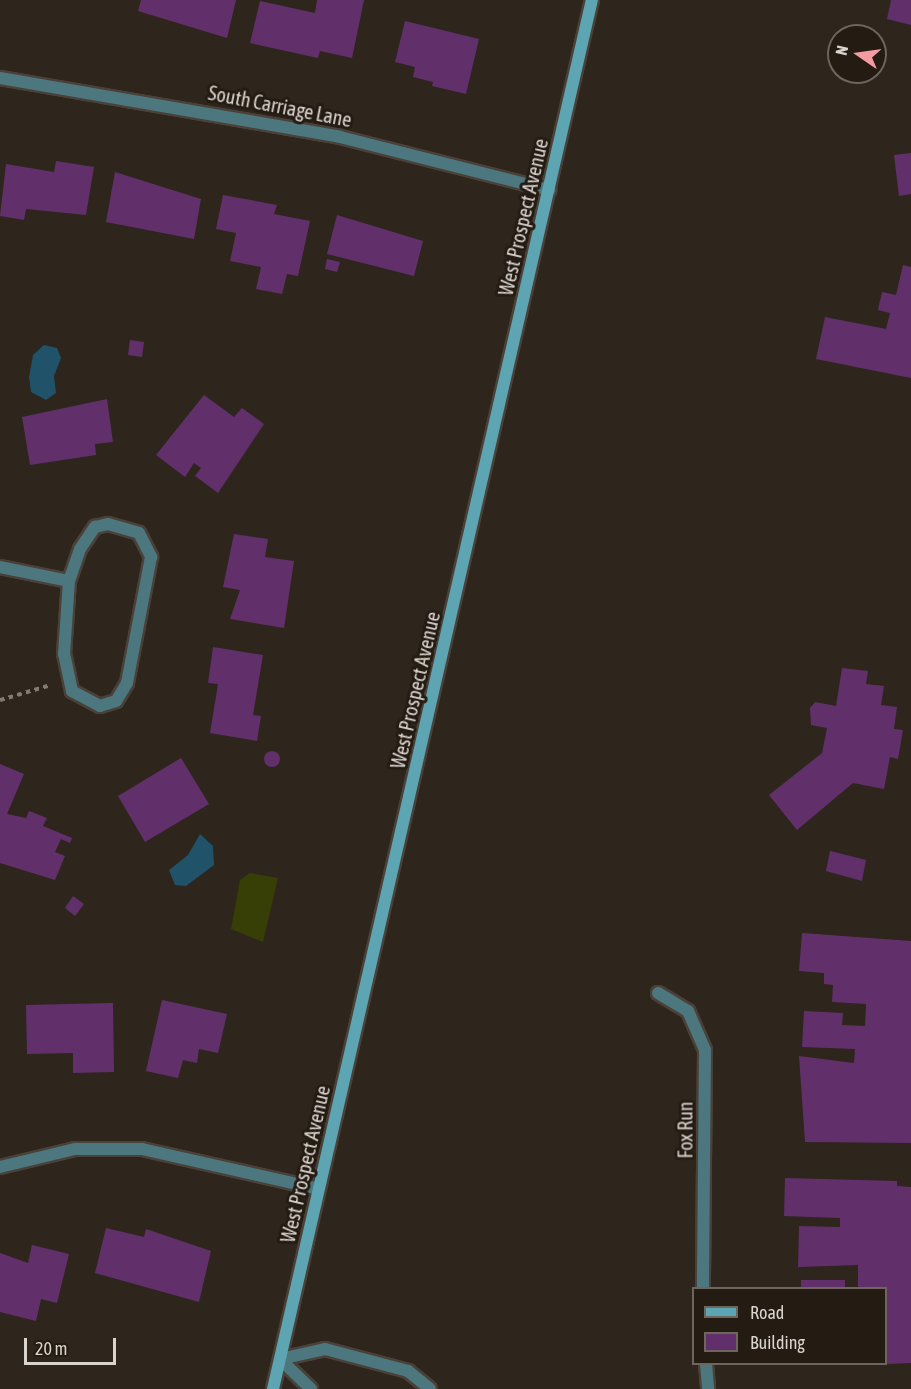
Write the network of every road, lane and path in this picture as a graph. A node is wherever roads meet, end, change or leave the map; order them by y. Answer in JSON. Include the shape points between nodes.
{"nodes":[{"id":1,"x":592,"y":0,"type":"edge"},
{"id":2,"x":0,"y":78,"type":"edge"},
{"id":3,"x":549,"y":190,"type":"junction"},
{"id":4,"x":0,"y":567,"type":"edge"},
{"id":5,"x":69,"y":582,"type":"junction"},
{"id":6,"x":66,"y":682,"type":"junction"},
{"id":7,"x":0,"y":700,"type":"edge"},
{"id":8,"x":658,"y":993,"type":"dead end"},
{"id":9,"x":0,"y":1167,"type":"edge"},
{"id":10,"x":319,"y":1189,"type":"junction"},
{"id":11,"x":704,"y":1287,"type":"edge"},
{"id":12,"x":280,"y":1359,"type":"junction"},
{"id":13,"x":706,"y":1365,"type":"edge"},
{"id":14,"x":273,"y":1389,"type":"edge"},
{"id":15,"x":311,"y":1389,"type":"edge"},
{"id":16,"x":430,"y":1389,"type":"edge"},
{"id":17,"x":708,"y":1389,"type":"edge"}],
"edges":[{"from":1,"to":3,"type":"main road","name":"West Prospect Avenue"},
{"from":2,"to":3,"type":"street","name":"South Carriage Lane","via":[[340,137]]},
{"from":3,"to":10,"type":"main road","name":"West Prospect Avenue"},
{"from":4,"to":5,"type":"street"},
{"from":5,"to":6,"type":"street"},
{"from":5,"to":6,"type":"street","via":[[80,549],[95,527],[130,527],[147,541],[148,580],[121,696],[110,704],[91,704]]},
{"from":6,"to":7,"type":"path"},
{"from":8,"to":11,"type":"street","name":"Fox Run","via":[[688,1011],[705,1050]]},
{"from":9,"to":10,"type":"street","via":[[75,1149],[142,1149]]},
{"from":10,"to":12,"type":"main road","name":"West Prospect Avenue"},
{"from":12,"to":14,"type":"main road","name":"West Prospect Avenue"},
{"from":12,"to":15,"type":"street"},
{"from":12,"to":16,"type":"street","via":[[325,1348],[408,1371]]},
{"from":13,"to":17,"type":"street"}]}
